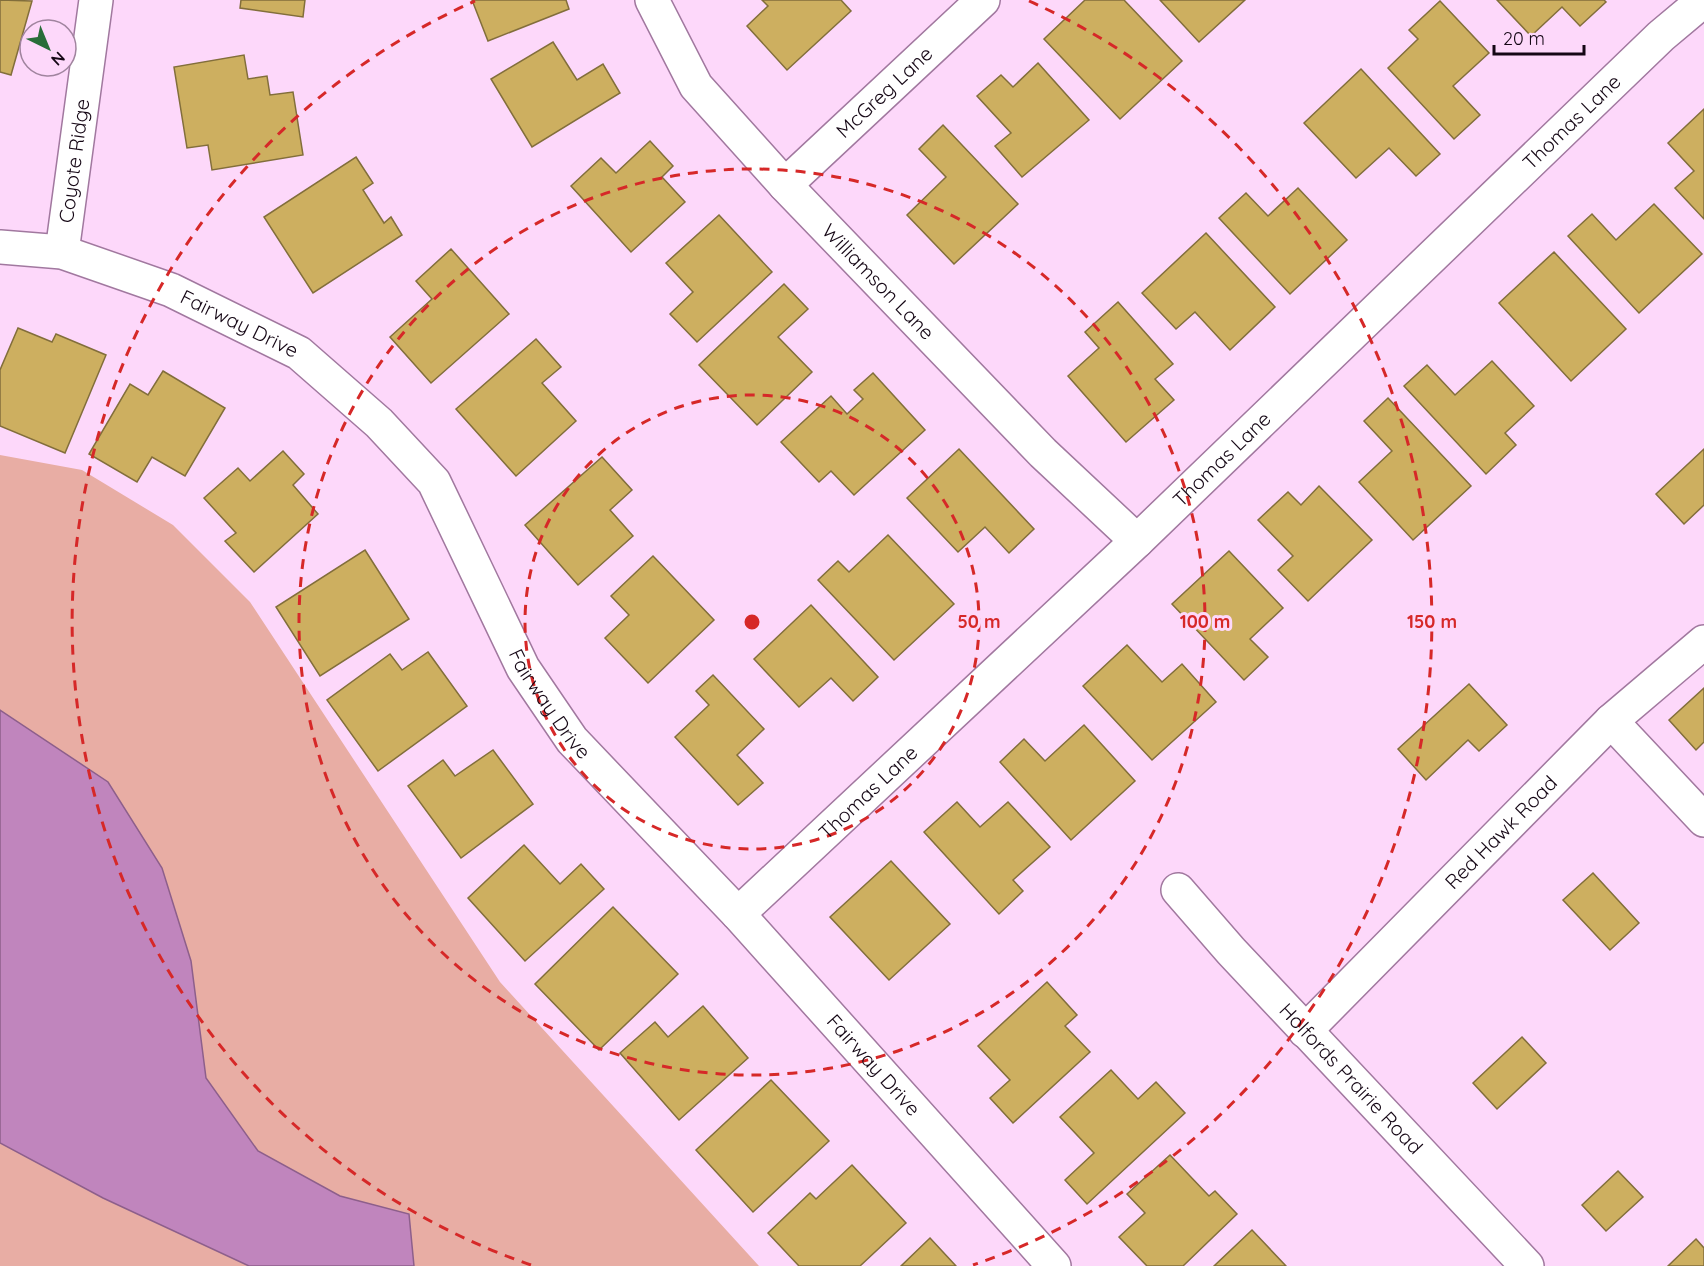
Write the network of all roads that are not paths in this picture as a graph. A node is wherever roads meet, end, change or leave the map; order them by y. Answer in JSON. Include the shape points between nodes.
{"nodes":[{"id":1,"x":96,"y":0,"type":"edge"},
{"id":2,"x":651,"y":0,"type":"edge"},
{"id":3,"x":983,"y":0,"type":"edge"},
{"id":4,"x":1704,"y":0,"type":"edge"},
{"id":5,"x":785,"y":185,"type":"junction"},
{"id":6,"x":0,"y":247,"type":"edge"},
{"id":7,"x":62,"y":252,"type":"junction"},
{"id":8,"x":1137,"y":541,"type":"junction"},
{"id":9,"x":1704,"y":642,"type":"edge"},
{"id":10,"x":1611,"y":721,"type":"junction"},
{"id":11,"x":1704,"y":820,"type":"edge"},
{"id":12,"x":1178,"y":891,"type":"dead end"},
{"id":13,"x":738,"y":914,"type":"junction"},
{"id":14,"x":1305,"y":1031,"type":"junction"},
{"id":15,"x":1054,"y":1266,"type":"edge"},
{"id":16,"x":1527,"y":1266,"type":"edge"}],
"edges":[{"from":1,"to":7,"type":"street","name":"Coyote Ridge"},
{"from":2,"to":5,"type":"street","name":"Williamson Lane","via":[[696,86]]},
{"from":3,"to":5,"type":"street","name":"McGreg Lane"},
{"from":4,"to":8,"type":"street","name":"Thomas Lane","via":[[1653,44]]},
{"from":5,"to":8,"type":"street","name":"Williamson Lane","via":[[1043,453]]},
{"from":6,"to":7,"type":"street","name":"Fairway Drive"},
{"from":7,"to":13,"type":"street","name":"Fairway Drive","via":[[171,290],[299,353],[379,423],[434,482],[523,668],[572,740]]},
{"from":8,"to":13,"type":"street","name":"Thomas Lane"},
{"from":9,"to":10,"type":"street","name":"Red Hawk Road"},
{"from":10,"to":11,"type":"street"},
{"from":10,"to":14,"type":"street","name":"Red Hawk Road"},
{"from":12,"to":14,"type":"street","name":"Holfords Prairie Road"},
{"from":13,"to":15,"type":"street","name":"Fairway Drive"},
{"from":14,"to":16,"type":"street","name":"Holfords Prairie Road"}]}
